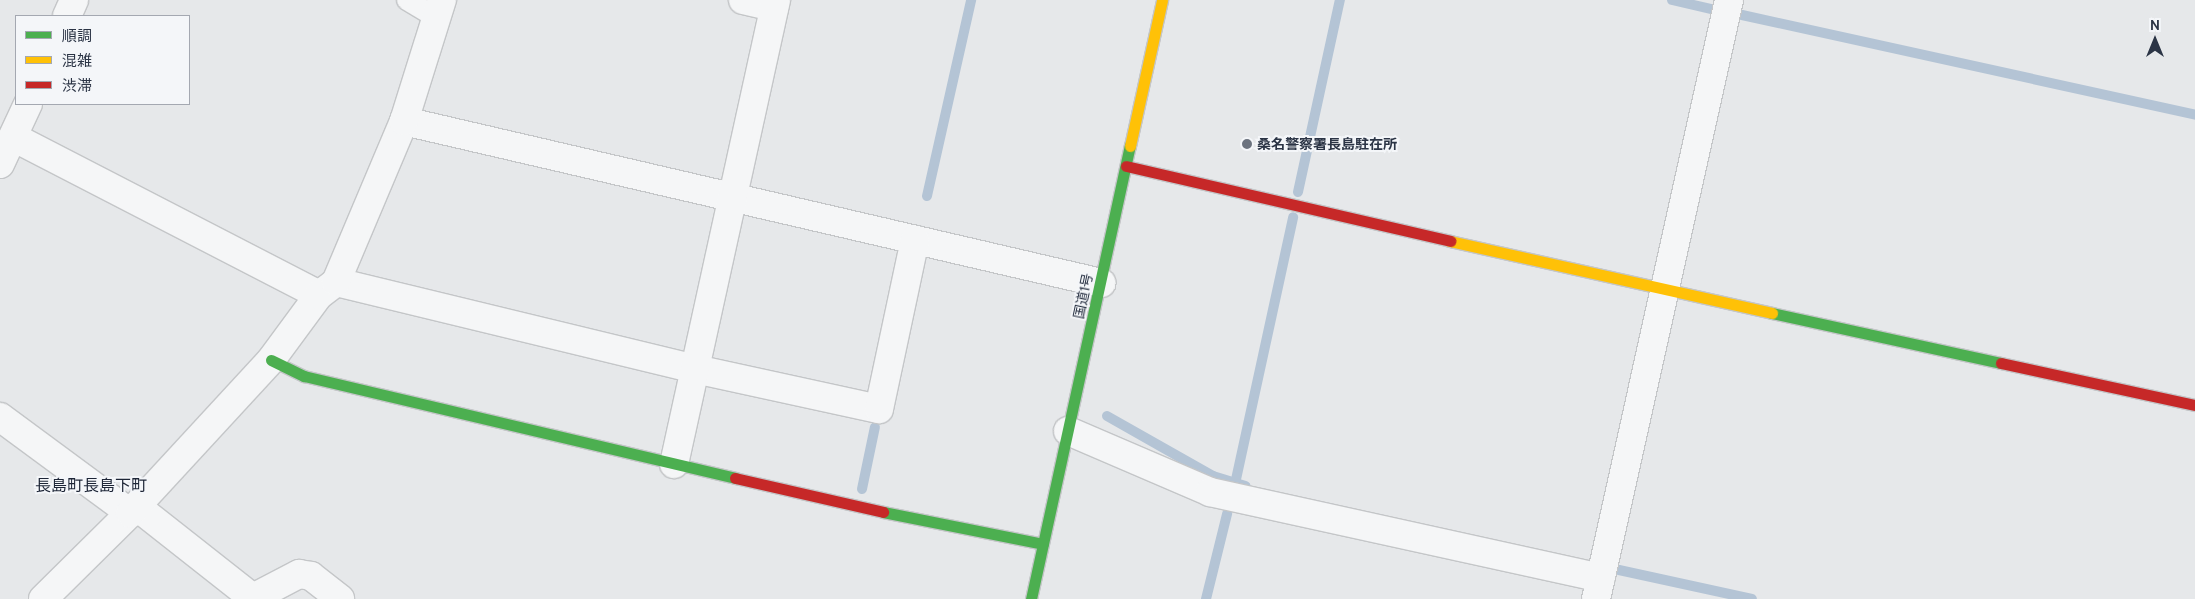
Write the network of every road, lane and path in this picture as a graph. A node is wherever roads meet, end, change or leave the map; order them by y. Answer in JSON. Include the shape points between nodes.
{"nodes":[{"id":1,"x":74,"y":0,"type":"edge"},
{"id":2,"x":407,"y":0,"type":"edge"},
{"id":3,"x":743,"y":0,"type":"edge"},
{"id":4,"x":1162,"y":0,"type":"edge"},
{"id":5,"x":1729,"y":0,"type":"edge"},
{"id":6,"x":775,"y":3,"type":"edge"},
{"id":7,"x":440,"y":9,"type":"edge"},
{"id":8,"x":67,"y":15,"type":"edge"},
{"id":9,"x":28,"y":105,"type":"edge"},
{"id":10,"x":404,"y":121,"type":"junction"},
{"id":11,"x":13,"y":137,"type":"junction"},
{"id":12,"x":0,"y":164,"type":"edge"},
{"id":13,"x":1126,"y":166,"type":"junction"},
{"id":14,"x":731,"y":197,"type":"junction"},
{"id":15,"x":915,"y":240,"type":"junction"},
{"id":16,"x":1101,"y":283,"type":"junction"},
{"id":17,"x":327,"y":288,"type":"junction"},
{"id":18,"x":1664,"y":290,"type":"junction"},
{"id":19,"x":270,"y":360,"type":"junction"},
{"id":20,"x":695,"y":369,"type":"junction"},
{"id":21,"x":2195,"y":405,"type":"edge"},
{"id":22,"x":0,"y":416,"type":"edge"},
{"id":23,"x":1068,"y":431,"type":"junction"},
{"id":24,"x":674,"y":464,"type":"junction"},
{"id":25,"x":133,"y":510,"type":"junction"},
{"id":26,"x":1043,"y":544,"type":"junction"},
{"id":27,"x":1599,"y":588,"type":"edge"},
{"id":28,"x":54,"y":595,"type":"edge"},
{"id":29,"x":340,"y":599,"type":"edge"},
{"id":30,"x":1031,"y":599,"type":"edge"}],
"edges":[{"from":1,"to":8,"type":"street"},
{"from":2,"to":7,"type":"lane"},
{"from":3,"to":6,"type":"street"},
{"from":4,"to":13,"type":"main road","name":"国道1号"},
{"from":5,"to":18,"type":"street"},
{"from":6,"to":14,"type":"street"},
{"from":7,"to":10,"type":"street"},
{"from":9,"to":11,"type":"street"},
{"from":10,"to":14,"type":"street"},
{"from":10,"to":17,"type":"street","via":[[377,191]]},
{"from":11,"to":12,"type":"street"},
{"from":11,"to":17,"type":"street"},
{"from":13,"to":16,"type":"main road","name":"国道1号"},
{"from":13,"to":18,"type":"main road"},
{"from":14,"to":15,"type":"street"},
{"from":14,"to":20,"type":"street"},
{"from":15,"to":16,"type":"street"},
{"from":15,"to":20,"type":"street","via":[[878,409]]},
{"from":16,"to":23,"type":"main road","name":"国道1号"},
{"from":17,"to":19,"type":"street"},
{"from":17,"to":20,"type":"street"},
{"from":18,"to":21,"type":"main road"},
{"from":18,"to":27,"type":"street"},
{"from":19,"to":24,"type":"main road","via":[[304,376]]},
{"from":19,"to":25,"type":"street"},
{"from":20,"to":24,"type":"street"},
{"from":22,"to":25,"type":"street"},
{"from":23,"to":26,"type":"main road","name":"国道1号"},
{"from":23,"to":27,"type":"street","via":[[1210,492]]},
{"from":24,"to":26,"type":"main road","via":[[838,503]]},
{"from":25,"to":28,"type":"street"},
{"from":25,"to":29,"type":"street","via":[[253,598],[299,574],[310,576]]},
{"from":26,"to":30,"type":"main road","name":"国道1号"}]}
